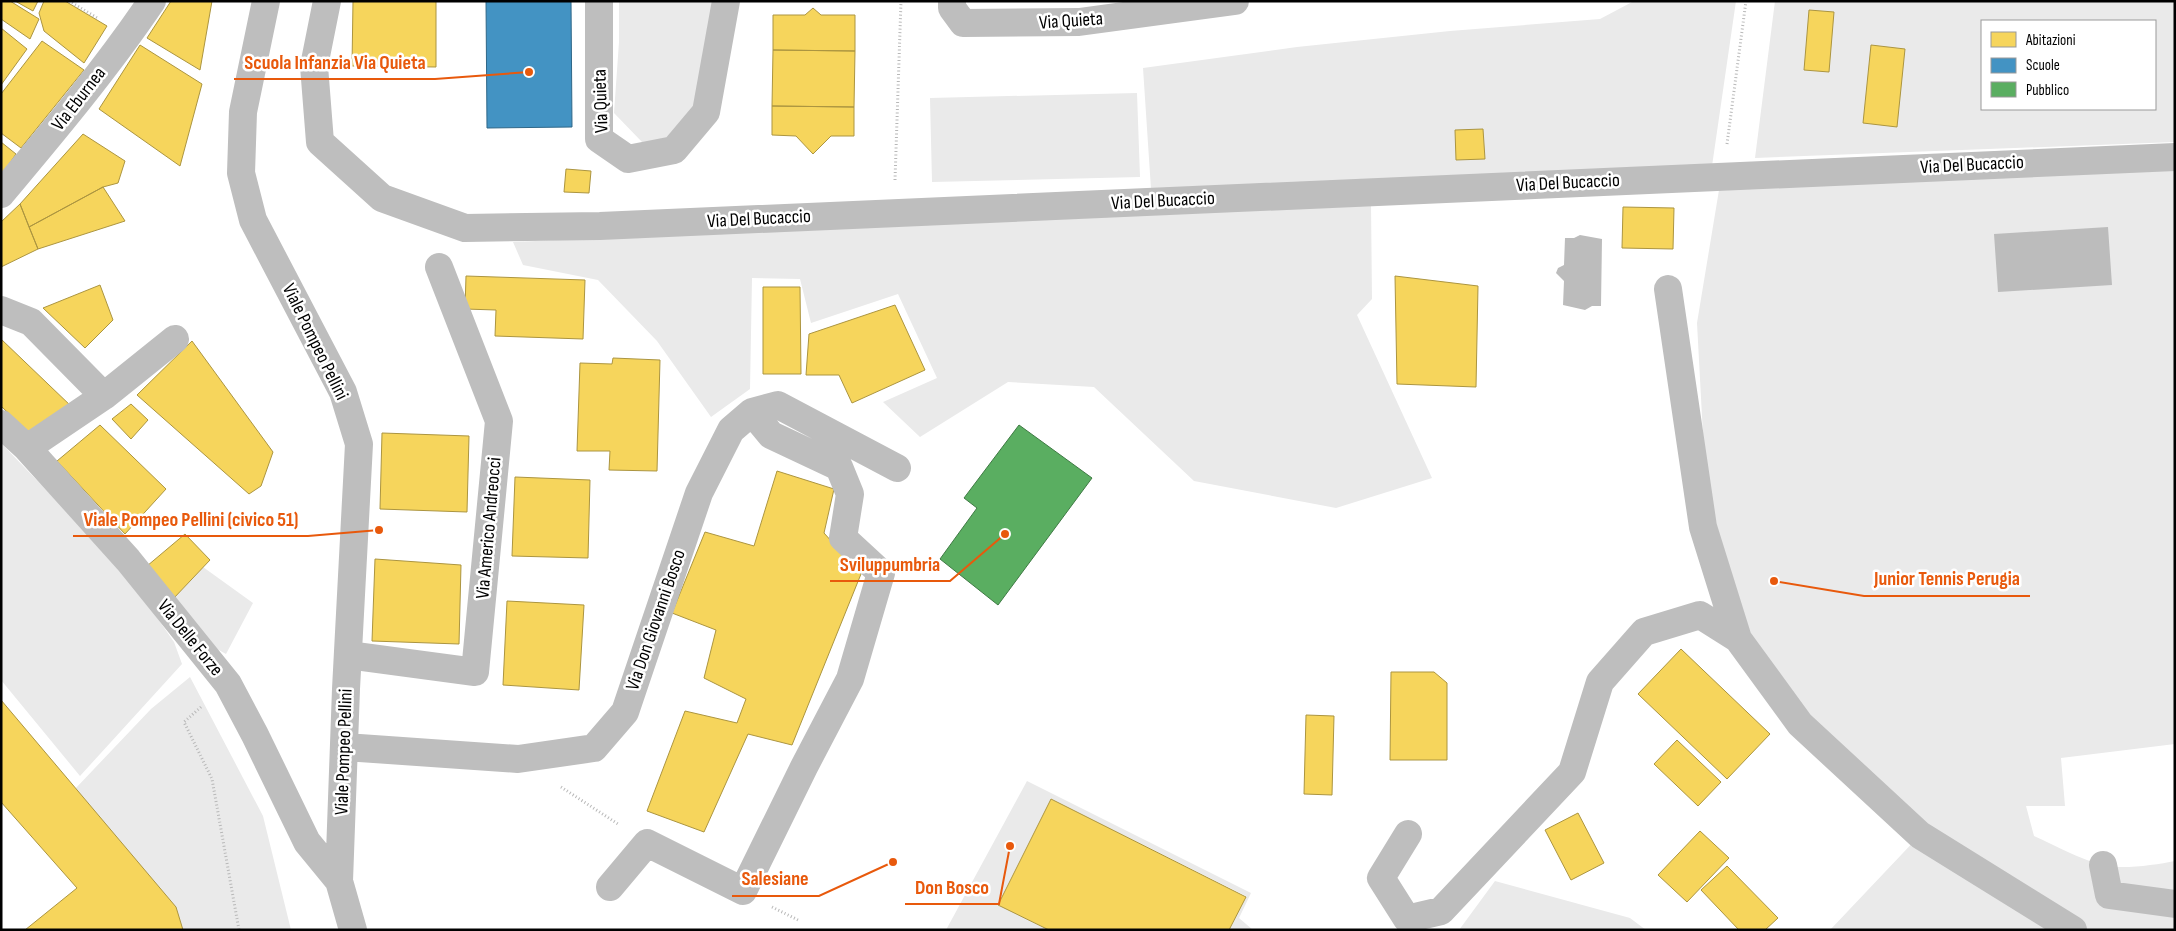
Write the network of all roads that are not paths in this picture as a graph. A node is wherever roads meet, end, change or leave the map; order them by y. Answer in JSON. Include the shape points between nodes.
{"nodes":[{"id":1,"x":152,"y":1,"type":"edge"},
{"id":2,"x":266,"y":1,"type":"edge"},
{"id":3,"x":327,"y":1,"type":"edge"},
{"id":4,"x":599,"y":1,"type":"edge"},
{"id":5,"x":726,"y":1,"type":"edge"},
{"id":6,"x":952,"y":1,"type":"edge"},
{"id":7,"x":1235,"y":1,"type":"edge"},
{"id":8,"x":2175,"y":157,"type":"edge"},
{"id":9,"x":1,"y":194,"type":"edge"},
{"id":10,"x":439,"y":267,"type":"dead end"},
{"id":11,"x":1668,"y":289,"type":"dead end"},
{"id":12,"x":1,"y":310,"type":"edge"},
{"id":13,"x":174,"y":339,"type":"dead end"},
{"id":14,"x":104,"y":396,"type":"junction"},
{"id":15,"x":752,"y":412,"type":"junction"},
{"id":16,"x":1,"y":424,"type":"edge"},
{"id":17,"x":27,"y":448,"type":"junction"},
{"id":18,"x":897,"y":468,"type":"dead end"},
{"id":19,"x":1738,"y":639,"type":"junction"},
{"id":20,"x":348,"y":655,"type":"junction"},
{"id":21,"x":345,"y":747,"type":"junction"},
{"id":22,"x":1408,"y":834,"type":"dead end"},
{"id":23,"x":2103,"y":865,"type":"dead end"},
{"id":24,"x":339,"y":881,"type":"junction"},
{"id":25,"x":610,"y":887,"type":"dead end"},
{"id":26,"x":2175,"y":904,"type":"edge"},
{"id":27,"x":353,"y":930,"type":"edge"},
{"id":28,"x":2073,"y":930,"type":"edge"}],
"edges":[{"from":1,"to":9,"type":"street","name":"Via Eburnea","via":[[71,110]]},
{"from":2,"to":20,"type":"street","name":"Viale Pompeo Pellini","via":[[243,112],[242,173],[254,220],[343,392],[359,444]]},
{"from":3,"to":8,"type":"street","name":"Via Del Bucaccio","via":[[314,66],[320,142],[382,198],[465,228],[600,226]]},
{"from":4,"to":5,"type":"street","name":"Via Quieta","via":[[599,139],[628,159],[674,150],[706,112]]},
{"from":6,"to":7,"type":"street","name":"Via Quieta","via":[[952,8],[963,23],[1029,24],[1080,22]]},
{"from":10,"to":20,"type":"street","name":"Via Americo Andreocci","via":[[499,421],[475,672]]},
{"from":11,"to":19,"type":"street","via":[[1703,527]]},
{"from":12,"to":14,"type":"street","via":[[31,322]]},
{"from":13,"to":14,"type":"street"},
{"from":14,"to":17,"type":"street"},
{"from":15,"to":18,"type":"street","name":"Via Don Giovanni Bosco","via":[[778,405]]},
{"from":15,"to":21,"type":"street","name":"Via Don Giovanni Bosco","via":[[731,430],[699,493],[625,712],[594,748],[518,759]]},
{"from":15,"to":25,"type":"street","via":[[771,435],[839,467],[850,494],[842,538],[880,573],[850,679],[743,891],[647,843]]},
{"from":16,"to":17,"type":"street","name":"Via Delle Forze"},
{"from":17,"to":24,"type":"street","name":"Via Delle Forze","via":[[128,560],[228,684],[307,842]]},
{"from":19,"to":22,"type":"street","via":[[1700,615],[1644,632],[1600,682],[1572,772],[1441,911],[1407,919],[1381,878]]},
{"from":19,"to":28,"type":"street","via":[[1800,724],[1920,835]]},
{"from":20,"to":21,"type":"street","name":"Viale Pompeo Pellini"},
{"from":21,"to":24,"type":"street","name":"Viale Pompeo Pellini"},
{"from":23,"to":26,"type":"street","via":[[2109,895]]},
{"from":24,"to":27,"type":"street","name":"Viale Pompeo Pellini"}]}
